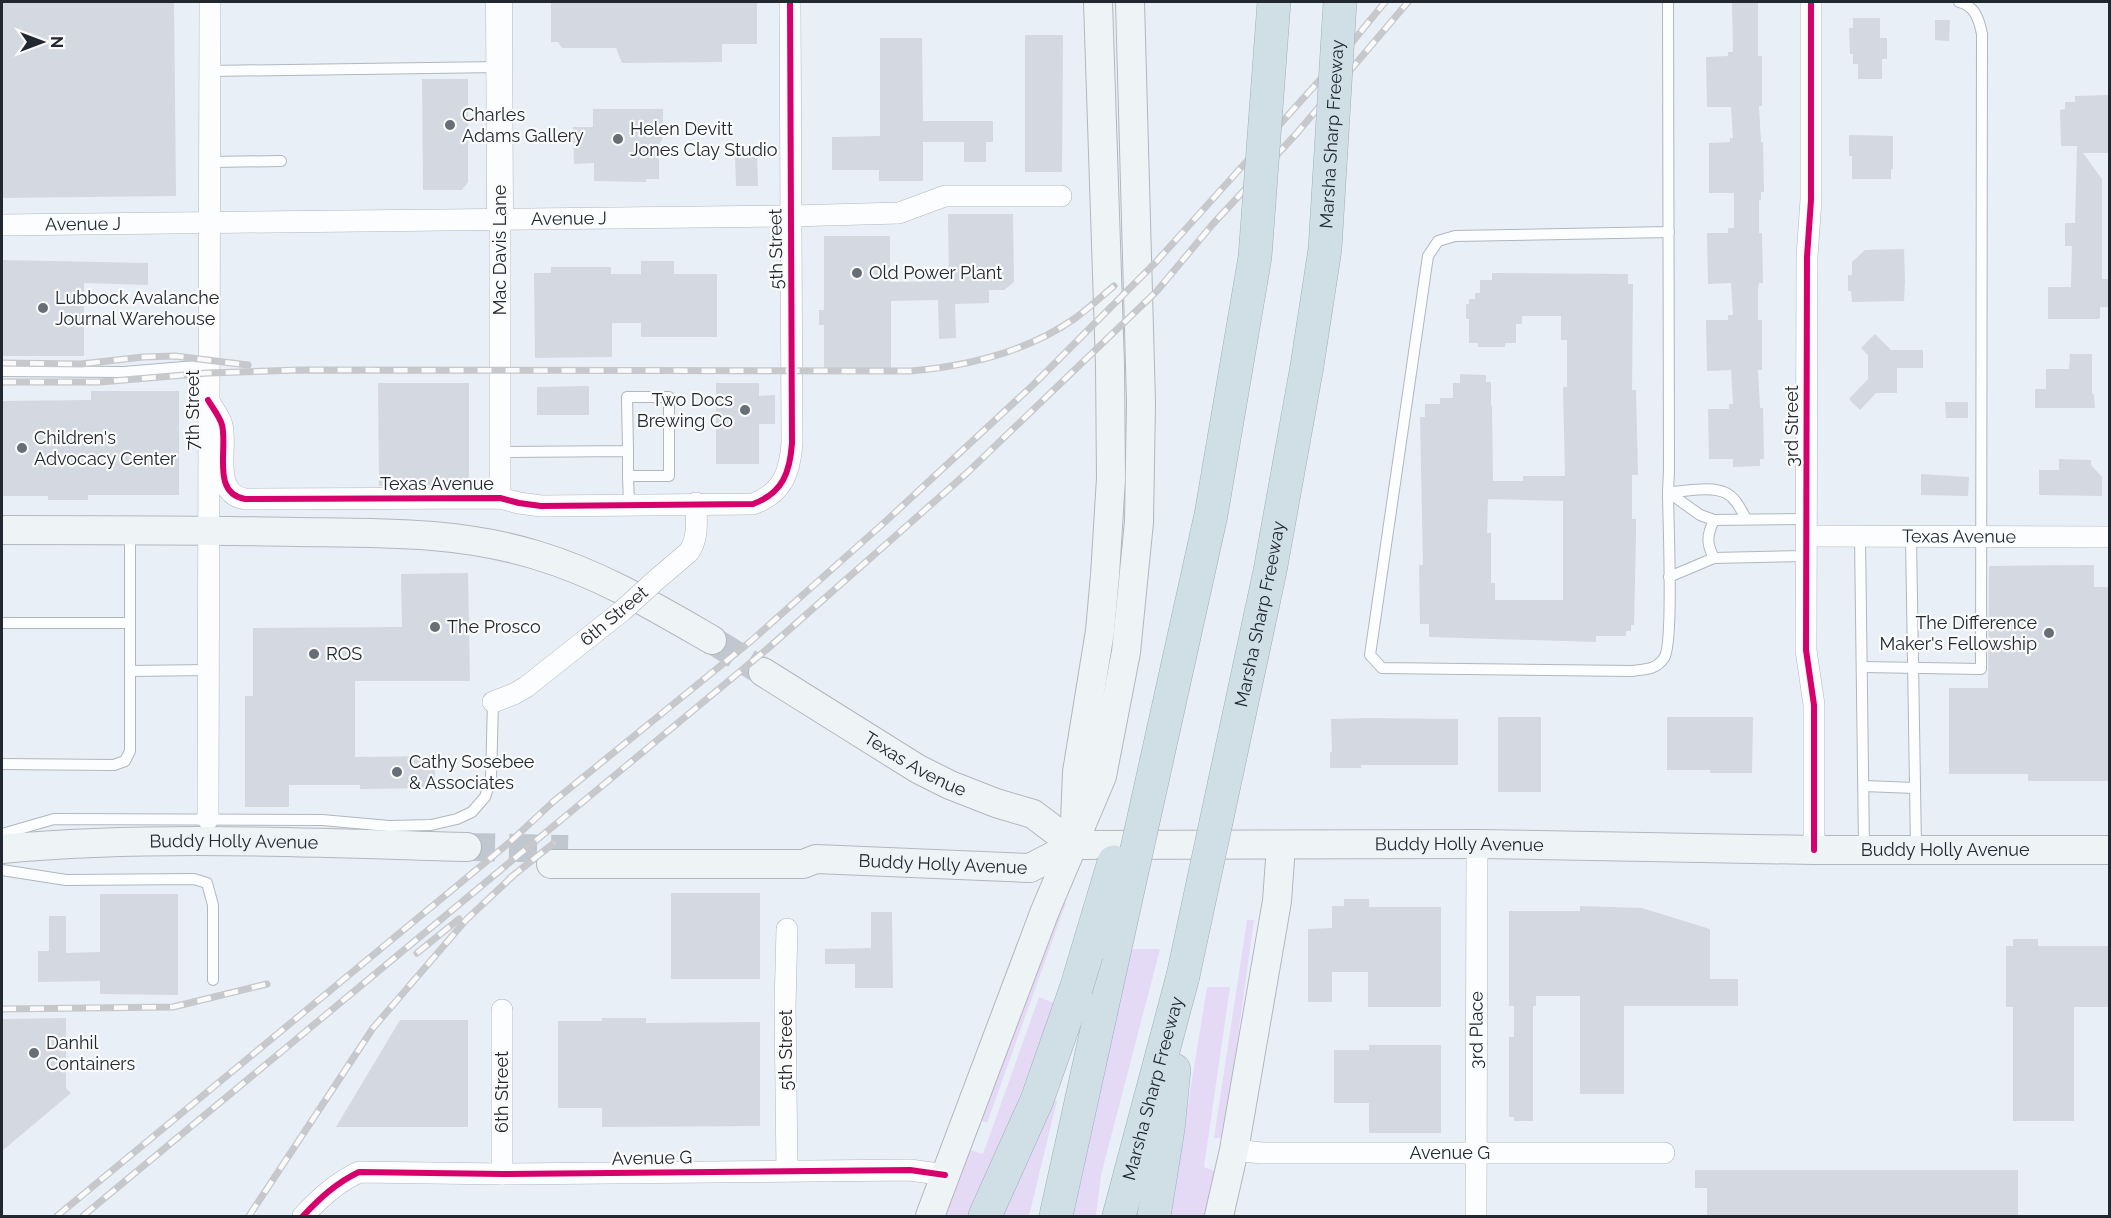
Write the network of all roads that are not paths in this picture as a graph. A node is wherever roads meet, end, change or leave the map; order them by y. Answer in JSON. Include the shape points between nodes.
{"nodes":[{"id":1,"x":210,"y":2,"type":"edge"},
{"id":2,"x":499,"y":2,"type":"edge"},
{"id":3,"x":790,"y":2,"type":"edge"},
{"id":4,"x":1098,"y":2,"type":"edge"},
{"id":5,"x":1130,"y":2,"type":"edge"},
{"id":6,"x":1274,"y":2,"type":"edge"},
{"id":7,"x":1340,"y":2,"type":"edge"},
{"id":8,"x":1360,"y":2,"type":"edge"},
{"id":9,"x":1668,"y":2,"type":"edge"},
{"id":10,"x":1811,"y":2,"type":"edge"},
{"id":11,"x":1959,"y":2,"type":"edge"},
{"id":12,"x":499,"y":67,"type":"junction"},
{"id":13,"x":210,"y":71,"type":"junction"},
{"id":14,"x":211,"y":162,"type":"junction"},
{"id":15,"x":281,"y":162,"type":"dead end"},
{"id":16,"x":1061,"y":195,"type":"dead end"},
{"id":17,"x":791,"y":216,"type":"junction"},
{"id":18,"x":500,"y":220,"type":"junction"},
{"id":19,"x":211,"y":224,"type":"junction"},
{"id":20,"x":2,"y":225,"type":"edge"},
{"id":21,"x":1669,"y":232,"type":"junction"},
{"id":22,"x":1326,"y":249,"type":"junction"},
{"id":23,"x":208,"y":365,"type":"junction"},
{"id":24,"x":2,"y":371,"type":"edge"},
{"id":25,"x":208,"y":400,"type":"junction"},
{"id":26,"x":628,"y":451,"type":"junction"},
{"id":27,"x":500,"y":452,"type":"junction"},
{"id":28,"x":628,"y":476,"type":"junction"},
{"id":29,"x":1668,"y":492,"type":"junction"},
{"id":30,"x":775,"y":493,"type":"joint"},
{"id":31,"x":500,"y":498,"type":"junction"},
{"id":32,"x":696,"y":503,"type":"junction"},
{"id":33,"x":629,"y":504,"type":"junction"},
{"id":34,"x":1746,"y":519,"type":"junction"},
{"id":35,"x":1714,"y":520,"type":"junction"},
{"id":36,"x":2,"y":530,"type":"edge"},
{"id":37,"x":130,"y":530,"type":"junction"},
{"id":38,"x":208,"y":530,"type":"junction"},
{"id":39,"x":1806,"y":537,"type":"junction"},
{"id":40,"x":1860,"y":537,"type":"junction"},
{"id":41,"x":1911,"y":537,"type":"junction"},
{"id":42,"x":1981,"y":537,"type":"junction"},
{"id":43,"x":2109,"y":537,"type":"edge"},
{"id":44,"x":1714,"y":558,"type":"junction"},
{"id":45,"x":1669,"y":576,"type":"junction"},
{"id":46,"x":1195,"y":590,"type":"junction"},
{"id":47,"x":2,"y":623,"type":"edge"},
{"id":48,"x":130,"y":623,"type":"junction"},
{"id":49,"x":712,"y":640,"type":"tunnel mouth"},
{"id":50,"x":1863,"y":667,"type":"junction"},
{"id":51,"x":1913,"y":668,"type":"junction"},
{"id":52,"x":208,"y":670,"type":"junction"},
{"id":53,"x":130,"y":671,"type":"junction"},
{"id":54,"x":763,"y":672,"type":"tunnel mouth"},
{"id":55,"x":493,"y":702,"type":"joint"},
{"id":56,"x":2,"y":764,"type":"edge"},
{"id":57,"x":1864,"y":786,"type":"junction"},
{"id":58,"x":1915,"y":788,"type":"junction"},
{"id":59,"x":208,"y":819,"type":"junction"},
{"id":60,"x":2,"y":834,"type":"edge"},
{"id":61,"x":1477,"y":844,"type":"junction"},
{"id":62,"x":1074,"y":845,"type":"junction"},
{"id":63,"x":1281,"y":846,"type":"junction"},
{"id":64,"x":2,"y":849,"type":"edge"},
{"id":65,"x":1814,"y":850,"type":"junction"},
{"id":66,"x":1864,"y":850,"type":"junction"},
{"id":67,"x":1916,"y":850,"type":"junction"},
{"id":68,"x":2109,"y":850,"type":"edge"},
{"id":69,"x":560,"y":857,"type":"tunnel mouth"},
{"id":70,"x":2,"y":858,"type":"edge"},
{"id":71,"x":2,"y":870,"type":"edge"},
{"id":72,"x":787,"y":928,"type":"dead end"},
{"id":73,"x":1183,"y":976,"type":"junction"},
{"id":74,"x":213,"y":980,"type":"dead end"},
{"id":75,"x":502,"y":1010,"type":"dead end"},
{"id":76,"x":1234,"y":1150,"type":"junction"},
{"id":77,"x":1476,"y":1153,"type":"junction"},
{"id":78,"x":1664,"y":1153,"type":"dead end"},
{"id":79,"x":787,"y":1171,"type":"junction"},
{"id":80,"x":502,"y":1174,"type":"junction"},
{"id":81,"x":945,"y":1175,"type":"junction"},
{"id":82,"x":303,"y":1216,"type":"edge"},
{"id":83,"x":930,"y":1216,"type":"edge"},
{"id":84,"x":985,"y":1216,"type":"edge"},
{"id":85,"x":1056,"y":1216,"type":"edge"},
{"id":86,"x":1119,"y":1216,"type":"edge"},
{"id":87,"x":1154,"y":1216,"type":"edge"},
{"id":88,"x":1219,"y":1216,"type":"edge"},
{"id":89,"x":1476,"y":1216,"type":"edge"}],
"edges":[{"from":1,"to":13,"type":"street","name":"7th Street"},
{"from":2,"to":12,"type":"street","name":"Mac Davis Lane"},
{"from":3,"to":17,"type":"street","name":"5th Street"},
{"from":4,"to":62,"type":"main road","via":[[1111,478],[1100,631],[1077,772]]},
{"from":5,"to":62,"type":"main road","via":[[1142,402],[1139,522],[1126,652],[1110,739],[1102,776]]},
{"from":6,"to":46,"type":"highway","bridge":true,"via":[[1255,257]]},
{"from":7,"to":22,"type":"highway","name":"Marsha Sharp Freeway","bridge":true},
{"from":8,"to":22,"type":"highway","bridge":true,"via":[[1342,178]]},
{"from":9,"to":21,"type":"lane"},
{"from":10,"to":39,"type":"street","name":"3rd Street"},
{"from":11,"to":42,"type":"lane","via":[[1978,15],[1982,34]]},
{"from":12,"to":13,"type":"lane"},
{"from":12,"to":18,"type":"street","name":"Mac Davis Lane"},
{"from":13,"to":14,"type":"street","name":"7th Street"},
{"from":14,"to":15,"type":"lane"},
{"from":14,"to":19,"type":"street","name":"7th Street"},
{"from":16,"to":17,"type":"street","name":"Avenue J","via":[[945,196],[899,213]]},
{"from":17,"to":18,"type":"street","name":"Avenue J"},
{"from":17,"to":30,"type":"street","name":"5th Street","via":[[792,443],[788,471]]},
{"from":18,"to":19,"type":"street","name":"Avenue J"},
{"from":18,"to":27,"type":"street","name":"Mac Davis Lane"},
{"from":19,"to":20,"type":"street","name":"Avenue J"},
{"from":19,"to":23,"type":"street","name":"7th Street"},
{"from":21,"to":29,"type":"lane"},
{"from":21,"to":45,"type":"lane","via":[[1455,236],[1438,241],[1428,256],[1370,655],[1382,668],[1654,668],[1666,656]]},
{"from":22,"to":73,"type":"highway","name":"Marsha Sharp Freeway","bridge":true,"via":[[1270,571]]},
{"from":23,"to":24,"type":"lane","via":[[124,372]]},
{"from":23,"to":25,"type":"street","name":"7th Street"},
{"from":25,"to":31,"type":"street","name":"Texas Avenue","via":[[222,424],[226,485],[239,498]]},
{"from":25,"to":38,"type":"street","name":"7th Street"},
{"from":26,"to":27,"type":"lane"},
{"from":26,"to":28,"type":"lane"},
{"from":26,"to":28,"type":"lane","via":[[627,397],[669,397],[669,476]]},
{"from":27,"to":31,"type":"street","name":"Mac Davis Lane"},
{"from":28,"to":33,"type":"lane"},
{"from":29,"to":34,"type":"lane","via":[[1726,493]]},
{"from":29,"to":35,"type":"lane","via":[[1700,515]]},
{"from":29,"to":45,"type":"lane"},
{"from":30,"to":32,"type":"street","name":"Texas Avenue","via":[[753,504]]},
{"from":31,"to":33,"type":"street","name":"Texas Avenue","via":[[541,506]]},
{"from":32,"to":33,"type":"street","name":"Texas Avenue"},
{"from":32,"to":55,"type":"street","name":"6th Street","bridge":true,"via":[[696,539],[689,552],[526,687]]},
{"from":34,"to":35,"type":"lane"},
{"from":34,"to":39,"type":"lane"},
{"from":35,"to":44,"type":"lane","via":[[1708,534],[1708,548]]},
{"from":36,"to":37,"type":"main road"},
{"from":37,"to":38,"type":"main road"},
{"from":37,"to":48,"type":"lane"},
{"from":38,"to":49,"type":"main road","via":[[410,533],[509,547],[611,583]]},
{"from":38,"to":52,"type":"street","name":"7th Street"},
{"from":39,"to":40,"type":"street","name":"Texas Avenue"},
{"from":39,"to":44,"type":"lane"},
{"from":39,"to":65,"type":"street","name":"3rd Street","via":[[1806,650],[1814,705]]},
{"from":40,"to":41,"type":"street","name":"Texas Avenue"},
{"from":40,"to":50,"type":"lane"},
{"from":41,"to":42,"type":"street","name":"Texas Avenue"},
{"from":41,"to":51,"type":"lane"},
{"from":42,"to":43,"type":"street","name":"Texas Avenue"},
{"from":42,"to":51,"type":"lane","via":[[1981,669]]},
{"from":44,"to":45,"type":"lane"},
{"from":46,"to":84,"type":"highway","bridge":true,"via":[[1076,989],[1037,1100]]},
{"from":46,"to":85,"type":"highway","bridge":true},
{"from":47,"to":48,"type":"lane"},
{"from":48,"to":53,"type":"lane"},
{"from":50,"to":51,"type":"lane"},
{"from":50,"to":57,"type":"lane"},
{"from":51,"to":58,"type":"lane"},
{"from":52,"to":53,"type":"lane"},
{"from":52,"to":59,"type":"street","name":"7th Street"},
{"from":53,"to":56,"type":"lane","via":[[130,751],[125,761],[114,765]]},
{"from":54,"to":62,"type":"main road","name":"Texas Avenue","via":[[918,769],[987,800],[1033,814]]},
{"from":55,"to":59,"type":"lane","via":[[491,779],[485,798],[472,812],[458,819],[431,825],[389,826],[322,820]]},
{"from":57,"to":58,"type":"lane"},
{"from":57,"to":66,"type":"lane"},
{"from":58,"to":67,"type":"lane"},
{"from":59,"to":60,"type":"lane","via":[[54,819]]},
{"from":61,"to":63,"type":"main road","name":"Buddy Holly Avenue"},
{"from":61,"to":65,"type":"main road","name":"Buddy Holly Avenue"},
{"from":61,"to":77,"type":"street","name":"3rd Place"},
{"from":62,"to":63,"type":"main road","name":"Buddy Holly Avenue"},
{"from":62,"to":69,"type":"main road","name":"Buddy Holly Avenue","via":[[1030,868],[816,859],[803,864]]},
{"from":62,"to":81,"type":"main road"},
{"from":63,"to":76,"type":"main road","via":[[1277,901]]},
{"from":64,"to":70,"type":"main road","name":"Buddy Holly Avenue","via":[[59,844],[278,842],[458,854]]},
{"from":65,"to":66,"type":"main road","name":"Buddy Holly Avenue"},
{"from":66,"to":67,"type":"main road","name":"Buddy Holly Avenue"},
{"from":67,"to":68,"type":"main road","name":"Buddy Holly Avenue"},
{"from":71,"to":74,"type":"lane","via":[[66,880],[194,879],[207,884],[213,905]]},
{"from":72,"to":79,"type":"street","name":"5th Street"},
{"from":73,"to":86,"type":"highway","name":"Marsha Sharp Freeway"},
{"from":73,"to":87,"type":"highway","via":[[1168,1129]]},
{"from":75,"to":80,"type":"street","name":"6th Street"},
{"from":76,"to":77,"type":"street","name":"Avenue G"},
{"from":76,"to":88,"type":"main road"},
{"from":77,"to":78,"type":"street","name":"Avenue G"},
{"from":77,"to":89,"type":"street","name":"3rd Place"},
{"from":79,"to":80,"type":"street","name":"Avenue G"},
{"from":79,"to":81,"type":"street","name":"Avenue G","via":[[910,1170]]},
{"from":80,"to":82,"type":"street","name":"Avenue G","via":[[358,1172],[323,1195]]},
{"from":81,"to":83,"type":"main road"}]}
